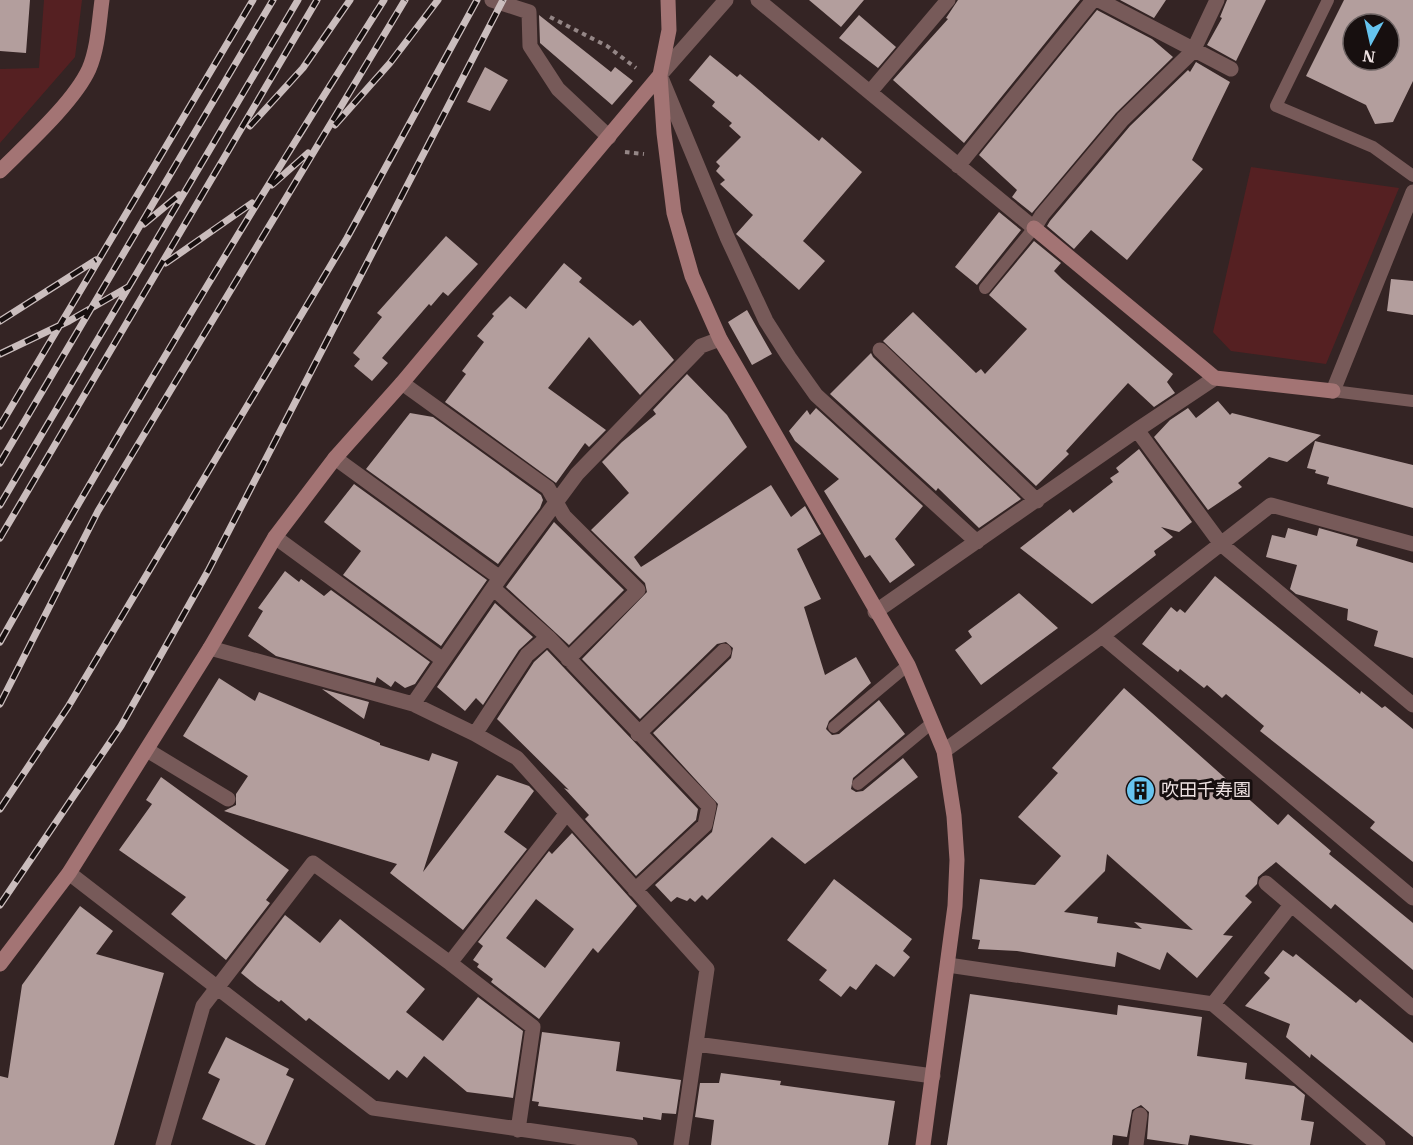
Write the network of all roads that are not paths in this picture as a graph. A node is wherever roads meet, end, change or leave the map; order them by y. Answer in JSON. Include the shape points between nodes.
{"nodes":[{"id":1,"x":102,"y":0,"type":"edge"},
{"id":2,"x":492,"y":0,"type":"edge"},
{"id":3,"x":668,"y":0,"type":"edge"},
{"id":4,"x":726,"y":0,"type":"edge"},
{"id":5,"x":758,"y":0,"type":"edge"},
{"id":6,"x":948,"y":0,"type":"edge"},
{"id":7,"x":1094,"y":0,"type":"edge"},
{"id":8,"x":1099,"y":0,"type":"edge"},
{"id":9,"x":1217,"y":0,"type":"edge"},
{"id":10,"x":1328,"y":0,"type":"edge"},
{"id":11,"x":1193,"y":51,"type":"junction"},
{"id":12,"x":1231,"y":69,"type":"dead end"},
{"id":13,"x":660,"y":75,"type":"junction"},
{"id":14,"x":870,"y":92,"type":"junction"},
{"id":15,"x":609,"y":137,"type":"junction"},
{"id":16,"x":958,"y":166,"type":"junction"},
{"id":17,"x":0,"y":171,"type":"edge"},
{"id":18,"x":1413,"y":176,"type":"edge"},
{"id":19,"x":1413,"y":192,"type":"edge"},
{"id":20,"x":1034,"y":228,"type":"junction"},
{"id":21,"x":985,"y":288,"type":"dead end"},
{"id":22,"x":720,"y":339,"type":"junction"},
{"id":23,"x":880,"y":350,"type":"dead end"},
{"id":24,"x":1215,"y":378,"type":"junction"},
{"id":25,"x":402,"y":383,"type":"junction"},
{"id":26,"x":1333,"y":391,"type":"junction"},
{"id":27,"x":1413,"y":401,"type":"edge"},
{"id":28,"x":1137,"y":429,"type":"junction"},
{"id":29,"x":335,"y":458,"type":"junction"},
{"id":30,"x":1037,"y":501,"type":"junction"},
{"id":31,"x":556,"y":502,"type":"junction"},
{"id":32,"x":275,"y":537,"type":"junction"},
{"id":33,"x":977,"y":542,"type":"junction"},
{"id":34,"x":1221,"y":544,"type":"junction"},
{"id":35,"x":1413,"y":544,"type":"edge"},
{"id":36,"x":496,"y":584,"type":"junction"},
{"id":37,"x":875,"y":612,"type":"junction"},
{"id":38,"x":1102,"y":636,"type":"junction"},
{"id":39,"x":548,"y":637,"type":"junction"},
{"id":40,"x":210,"y":648,"type":"junction"},
{"id":41,"x":724,"y":651,"type":"dead end"},
{"id":42,"x":568,"y":658,"type":"junction"},
{"id":43,"x":443,"y":660,"type":"junction"},
{"id":44,"x":908,"y":665,"type":"junction"},
{"id":45,"x":413,"y":704,"type":"junction"},
{"id":46,"x":1413,"y":705,"type":"edge"},
{"id":47,"x":933,"y":722,"type":"junction"},
{"id":48,"x":834,"y":727,"type":"dead end"},
{"id":49,"x":475,"y":734,"type":"junction"},
{"id":50,"x":638,"y":734,"type":"junction"},
{"id":51,"x":147,"y":750,"type":"junction"},
{"id":52,"x":944,"y":751,"type":"junction"},
{"id":53,"x":858,"y":784,"type":"dead end"},
{"id":54,"x":228,"y":799,"type":"dead end"},
{"id":55,"x":566,"y":814,"type":"junction"},
{"id":56,"x":69,"y":873,"type":"junction"},
{"id":57,"x":1266,"y":883,"type":"dead end"},
{"id":58,"x":635,"y":890,"type":"junction"},
{"id":59,"x":1413,"y":898,"type":"edge"},
{"id":60,"x":1291,"y":905,"type":"junction"},
{"id":61,"x":450,"y":963,"type":"junction"},
{"id":62,"x":0,"y":964,"type":"edge"},
{"id":63,"x":948,"y":965,"type":"junction"},
{"id":64,"x":218,"y":987,"type":"junction"},
{"id":65,"x":1213,"y":1004,"type":"junction"},
{"id":66,"x":1413,"y":1008,"type":"edge"},
{"id":67,"x":696,"y":1044,"type":"junction"},
{"id":68,"x":933,"y":1076,"type":"junction"},
{"id":69,"x":1140,"y":1114,"type":"dead end"},
{"id":70,"x":518,"y":1130,"type":"junction"},
{"id":71,"x":163,"y":1145,"type":"edge"},
{"id":72,"x":630,"y":1145,"type":"edge"},
{"id":73,"x":681,"y":1145,"type":"edge"},
{"id":74,"x":923,"y":1145,"type":"edge"},
{"id":75,"x":1136,"y":1145,"type":"edge"},
{"id":76,"x":1378,"y":1145,"type":"edge"}],
"edges":[{"from":1,"to":17,"type":"street","via":[[88,70],[73,94]]},
{"from":2,"to":15,"type":"street","via":[[529,12],[530,46],[558,89]]},
{"from":3,"to":13,"type":"street","via":[[669,30]]},
{"from":4,"to":13,"type":"street"},
{"from":5,"to":14,"type":"street"},
{"from":6,"to":14,"type":"street"},
{"from":7,"to":16,"type":"street"},
{"from":8,"to":11,"type":"street"},
{"from":9,"to":11,"type":"street"},
{"from":10,"to":18,"type":"lane","via":[[1276,106],[1373,147]]},
{"from":11,"to":12,"type":"street"},
{"from":11,"to":20,"type":"street","via":[[1123,119]]},
{"from":13,"to":15,"type":"street"},
{"from":13,"to":22,"type":"street","via":[[674,213],[692,276]]},
{"from":13,"to":33,"type":"street","via":[[727,237],[766,321],[789,357],[816,395]]},
{"from":14,"to":16,"type":"street"},
{"from":15,"to":25,"type":"street"},
{"from":16,"to":20,"type":"street"},
{"from":19,"to":26,"type":"street"},
{"from":20,"to":21,"type":"lane"},
{"from":20,"to":24,"type":"street"},
{"from":22,"to":31,"type":"street","via":[[701,346],[577,474]]},
{"from":22,"to":37,"type":"street"},
{"from":23,"to":30,"type":"street"},
{"from":24,"to":26,"type":"street"},
{"from":24,"to":28,"type":"street"},
{"from":25,"to":29,"type":"street"},
{"from":25,"to":31,"type":"street","via":[[548,488]]},
{"from":26,"to":27,"type":"lane"},
{"from":28,"to":30,"type":"street"},
{"from":28,"to":34,"type":"street"},
{"from":29,"to":32,"type":"street"},
{"from":29,"to":36,"type":"street"},
{"from":30,"to":33,"type":"street"},
{"from":31,"to":36,"type":"street"},
{"from":31,"to":42,"type":"street","via":[[564,516],[638,590]]},
{"from":32,"to":40,"type":"street"},
{"from":32,"to":43,"type":"street"},
{"from":33,"to":37,"type":"street"},
{"from":34,"to":35,"type":"street","via":[[1271,505]]},
{"from":34,"to":38,"type":"street"},
{"from":34,"to":46,"type":"street"},
{"from":36,"to":39,"type":"street"},
{"from":36,"to":43,"type":"street"},
{"from":37,"to":44,"type":"street"},
{"from":38,"to":52,"type":"street"},
{"from":38,"to":59,"type":"street"},
{"from":39,"to":42,"type":"street"},
{"from":39,"to":49,"type":"street","via":[[527,655]]},
{"from":40,"to":45,"type":"street"},
{"from":40,"to":51,"type":"street"},
{"from":41,"to":50,"type":"street"},
{"from":42,"to":50,"type":"street"},
{"from":43,"to":45,"type":"street"},
{"from":44,"to":47,"type":"street"},
{"from":44,"to":48,"type":"lane"},
{"from":45,"to":49,"type":"street"},
{"from":47,"to":52,"type":"street"},
{"from":47,"to":53,"type":"lane"},
{"from":49,"to":55,"type":"street","via":[[517,758]]},
{"from":50,"to":58,"type":"street","via":[[709,806],[705,825]]},
{"from":51,"to":54,"type":"street"},
{"from":51,"to":56,"type":"street"},
{"from":52,"to":63,"type":"street","via":[[957,860]]},
{"from":55,"to":58,"type":"street"},
{"from":55,"to":61,"type":"street"},
{"from":56,"to":62,"type":"street"},
{"from":56,"to":64,"type":"street"},
{"from":57,"to":60,"type":"street"},
{"from":58,"to":67,"type":"street","via":[[707,969]]},
{"from":60,"to":65,"type":"street"},
{"from":60,"to":66,"type":"street"},
{"from":61,"to":64,"type":"street","via":[[313,863]]},
{"from":61,"to":70,"type":"street","via":[[532,1027]]},
{"from":63,"to":65,"type":"street"},
{"from":63,"to":68,"type":"street"},
{"from":64,"to":70,"type":"street","via":[[373,1108]]},
{"from":64,"to":71,"type":"street","via":[[203,1006]]},
{"from":65,"to":76,"type":"street"},
{"from":67,"to":68,"type":"street"},
{"from":67,"to":73,"type":"street"},
{"from":68,"to":74,"type":"street"},
{"from":69,"to":75,"type":"street"},
{"from":70,"to":72,"type":"street"}]}
